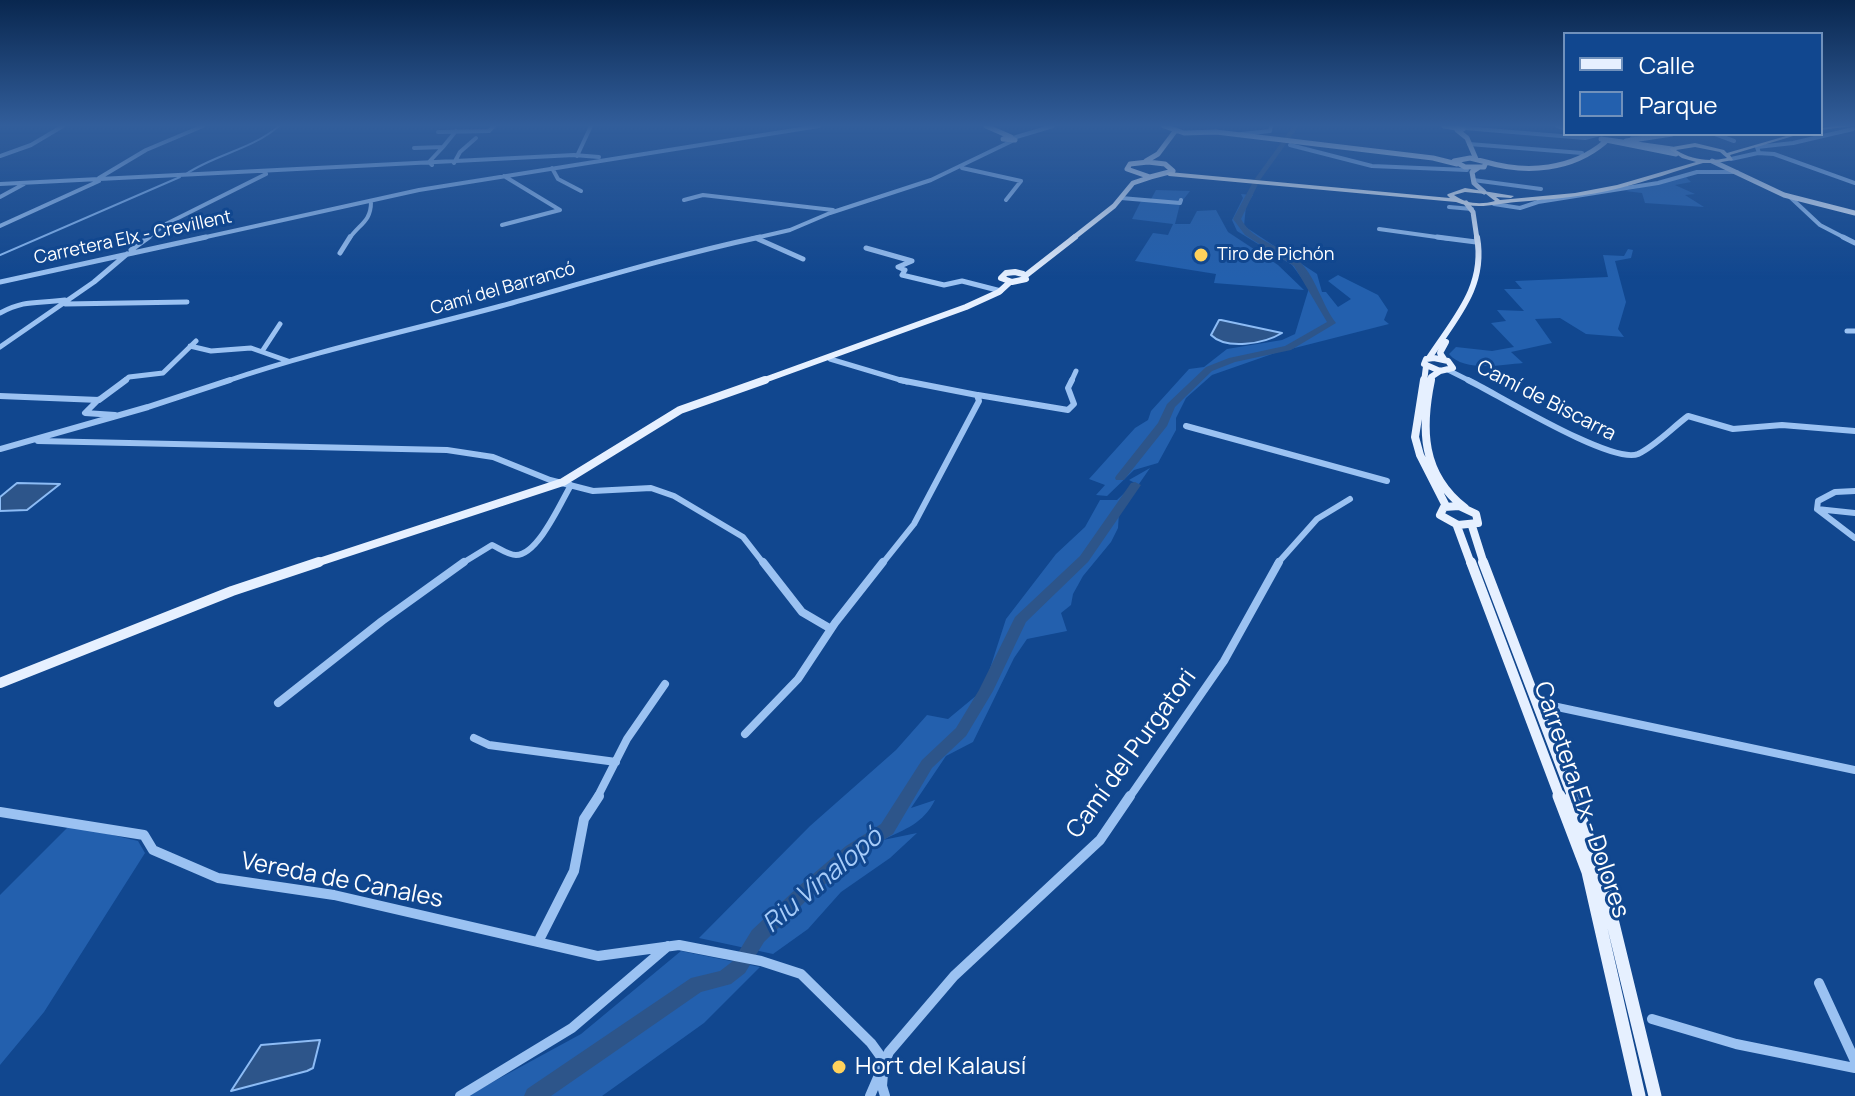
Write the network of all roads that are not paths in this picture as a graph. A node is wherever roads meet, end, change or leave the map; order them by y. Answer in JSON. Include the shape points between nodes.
{"nodes":[{"id":1,"x":100,"y":177,"type":"edge"},
{"id":2,"x":143,"y":177,"type":"edge"},
{"id":3,"x":259,"y":177,"type":"edge"},
{"id":4,"x":498,"y":177,"type":"edge"},
{"id":5,"x":506,"y":177,"type":"edge"},
{"id":6,"x":557,"y":177,"type":"edge"},
{"id":7,"x":934,"y":177,"type":"edge"},
{"id":8,"x":1003,"y":177,"type":"edge"},
{"id":9,"x":1132,"y":177,"type":"edge"},
{"id":10,"x":1151,"y":177,"type":"edge"},
{"id":11,"x":1238,"y":177,"type":"edge"},
{"id":12,"x":1465,"y":177,"type":"edge"},
{"id":13,"x":1636,"y":177,"type":"edge"},
{"id":14,"x":1652,"y":177,"type":"edge"},
{"id":15,"x":1679,"y":177,"type":"edge"},
{"id":16,"x":1746,"y":177,"type":"edge"},
{"id":17,"x":97,"y":179,"type":"junction"},
{"id":18,"x":104,"y":179,"type":"junction"},
{"id":19,"x":1473,"y":180,"type":"joint"},
{"id":20,"x":1286,"y":182,"type":"junction"},
{"id":21,"x":26,"y":183,"type":"junction"},
{"id":22,"x":1133,"y":183,"type":"junction"},
{"id":23,"x":0,"y":184,"type":"edge"},
{"id":24,"x":1541,"y":189,"type":"dead end"},
{"id":25,"x":1460,"y":190,"type":"junction"},
{"id":26,"x":581,"y":191,"type":"dead end"},
{"id":27,"x":1484,"y":192,"type":"junction"},
{"id":28,"x":1451,"y":193,"type":"junction"},
{"id":29,"x":1492,"y":195,"type":"junction"},
{"id":30,"x":0,"y":197,"type":"edge"},
{"id":31,"x":1790,"y":197,"type":"junction"},
{"id":32,"x":725,"y":198,"type":"junction"},
{"id":33,"x":1121,"y":198,"type":"junction"},
{"id":34,"x":684,"y":200,"type":"dead end"},
{"id":35,"x":1006,"y":200,"type":"dead end"},
{"id":36,"x":1181,"y":200,"type":"dead end"},
{"id":37,"x":1455,"y":200,"type":"junction"},
{"id":38,"x":371,"y":202,"type":"junction"},
{"id":39,"x":1466,"y":203,"type":"junction"},
{"id":40,"x":1496,"y":203,"type":"junction"},
{"id":41,"x":715,"y":204,"type":"dead end"},
{"id":42,"x":1482,"y":205,"type":"junction"},
{"id":43,"x":1449,"y":207,"type":"dead end"},
{"id":44,"x":1472,"y":209,"type":"junction"},
{"id":45,"x":840,"y":211,"type":"junction"},
{"id":46,"x":1106,"y":212,"type":"junction"},
{"id":47,"x":1855,"y":213,"type":"edge"},
{"id":48,"x":502,"y":225,"type":"dead end"},
{"id":49,"x":0,"y":226,"type":"edge"},
{"id":50,"x":1379,"y":229,"type":"dead end"},
{"id":51,"x":756,"y":238,"type":"junction"},
{"id":52,"x":1476,"y":242,"type":"dead end"},
{"id":53,"x":1855,"y":243,"type":"edge"},
{"id":54,"x":866,"y":248,"type":"dead end"},
{"id":55,"x":127,"y":253,"type":"junction"},
{"id":56,"x":340,"y":253,"type":"dead end"},
{"id":57,"x":803,"y":259,"type":"dead end"},
{"id":58,"x":1017,"y":272,"type":"junction"},
{"id":59,"x":1025,"y":276,"type":"junction"},
{"id":60,"x":1485,"y":278,"type":"dead end"},
{"id":61,"x":0,"y":282,"type":"edge"},
{"id":62,"x":1010,"y":282,"type":"junction"},
{"id":63,"x":1482,"y":288,"type":"dead end"},
{"id":64,"x":1001,"y":291,"type":"junction"},
{"id":65,"x":65,"y":302,"type":"junction"},
{"id":66,"x":187,"y":302,"type":"dead end"},
{"id":67,"x":0,"y":313,"type":"edge"},
{"id":68,"x":280,"y":324,"type":"dead end"},
{"id":69,"x":0,"y":347,"type":"edge"},
{"id":70,"x":263,"y":350,"type":"junction"},
{"id":71,"x":830,"y":359,"type":"junction"},
{"id":72,"x":1444,"y":359,"type":"junction"},
{"id":73,"x":288,"y":361,"type":"junction"},
{"id":74,"x":1428,"y":362,"type":"junction"},
{"id":75,"x":1444,"y":370,"type":"junction"},
{"id":76,"x":1076,"y":371,"type":"dead end"},
{"id":77,"x":977,"y":395,"type":"junction"},
{"id":78,"x":0,"y":396,"type":"edge"},
{"id":79,"x":99,"y":400,"type":"junction"},
{"id":80,"x":121,"y":415,"type":"junction"},
{"id":81,"x":1186,"y":426,"type":"dead end"},
{"id":82,"x":1855,"y":431,"type":"edge"},
{"id":83,"x":27,"y":441,"type":"junction"},
{"id":84,"x":0,"y":446,"type":"edge"},
{"id":85,"x":1387,"y":481,"type":"dead end"},
{"id":86,"x":566,"y":484,"type":"junction"},
{"id":87,"x":1855,"y":491,"type":"edge"},
{"id":88,"x":1350,"y":499,"type":"dead end"},
{"id":89,"x":1446,"y":506,"type":"junction"},
{"id":90,"x":1465,"y":508,"type":"junction"},
{"id":91,"x":1817,"y":509,"type":"junction"},
{"id":92,"x":1855,"y":513,"type":"edge"},
{"id":93,"x":1457,"y":526,"type":"junction"},
{"id":94,"x":1472,"y":526,"type":"junction"},
{"id":95,"x":1855,"y":538,"type":"edge"},
{"id":96,"x":831,"y":629,"type":"junction"},
{"id":97,"x":0,"y":683,"type":"edge"},
{"id":98,"x":665,"y":684,"type":"dead end"},
{"id":99,"x":278,"y":703,"type":"dead end"},
{"id":100,"x":1548,"y":705,"type":"dead end"},
{"id":101,"x":745,"y":734,"type":"dead end"},
{"id":102,"x":474,"y":738,"type":"dead end"},
{"id":103,"x":616,"y":762,"type":"junction"},
{"id":104,"x":1855,"y":770,"type":"edge"},
{"id":105,"x":0,"y":812,"type":"edge"},
{"id":106,"x":538,"y":942,"type":"junction"},
{"id":107,"x":668,"y":946,"type":"junction"},
{"id":108,"x":1819,"y":983,"type":"dead end"},
{"id":109,"x":1652,"y":1019,"type":"dead end"},
{"id":110,"x":884,"y":1061,"type":"junction"},
{"id":111,"x":1855,"y":1061,"type":"edge"},
{"id":112,"x":1855,"y":1068,"type":"edge"},
{"id":113,"x":460,"y":1096,"type":"edge"},
{"id":114,"x":870,"y":1096,"type":"edge"},
{"id":115,"x":885,"y":1096,"type":"edge"},
{"id":116,"x":1639,"y":1096,"type":"edge"},
{"id":117,"x":1655,"y":1096,"type":"edge"}],
"edges":[{"from":1,"to":17,"type":"street"},
{"from":2,"to":18,"type":"street"},
{"from":3,"to":55,"type":"street","via":[[166,224]]},
{"from":4,"to":38,"type":"street","name":"Carretera Elx - Crevillent"},
{"from":5,"to":48,"type":"street","via":[[560,210]]},
{"from":6,"to":26,"type":"street"},
{"from":7,"to":45,"type":"street","name":"Camí del Barrancó"},
{"from":8,"to":35,"type":"street","via":[[1021,181]]},
{"from":9,"to":22,"type":"main road"},
{"from":10,"to":22,"type":"main road"},
{"from":11,"to":20,"type":"highway"},
{"from":12,"to":25,"type":"main road","via":[[1468,185]]},
{"from":13,"to":29,"type":"highway","via":[[1550,195]]},
{"from":14,"to":40,"type":"highway","via":[[1575,195]]},
{"from":15,"to":40,"type":"street","via":[[1520,208]]},
{"from":16,"to":31,"type":"main road"},
{"from":17,"to":18,"type":"street"},
{"from":17,"to":21,"type":"street"},
{"from":18,"to":49,"type":"street"},
{"from":19,"to":24,"type":"street"},
{"from":19,"to":27,"type":"main road"},
{"from":20,"to":28,"type":"highway"},
{"from":20,"to":37,"type":"highway"},
{"from":21,"to":23,"type":"street"},
{"from":21,"to":30,"type":"street"},
{"from":22,"to":33,"type":"main road"},
{"from":25,"to":27,"type":"highway"},
{"from":25,"to":28,"type":"highway"},
{"from":27,"to":29,"type":"highway"},
{"from":28,"to":37,"type":"highway"},
{"from":29,"to":40,"type":"highway"},
{"from":31,"to":47,"type":"main road"},
{"from":31,"to":53,"type":"street","via":[[1820,225]]},
{"from":32,"to":34,"type":"street","via":[[703,195]]},
{"from":32,"to":41,"type":"street"},
{"from":32,"to":45,"type":"street"},
{"from":33,"to":36,"type":"street"},
{"from":33,"to":46,"type":"main road"},
{"from":37,"to":39,"type":"highway"},
{"from":38,"to":55,"type":"street","name":"Carretera Elx - Crevillent"},
{"from":38,"to":56,"type":"street","via":[[368,220]]},
{"from":39,"to":42,"type":"highway"},
{"from":39,"to":44,"type":"main road"},
{"from":40,"to":42,"type":"highway"},
{"from":42,"to":60,"type":"main road","via":[[1477,210],[1487,254]]},
{"from":43,"to":44,"type":"street"},
{"from":44,"to":74,"type":"main road","via":[[1481,250],[1479,281]]},
{"from":45,"to":51,"type":"street","name":"Camí del Barrancó"},
{"from":46,"to":58,"type":"main road"},
{"from":46,"to":59,"type":"main road"},
{"from":50,"to":52,"type":"street"},
{"from":51,"to":57,"type":"street"},
{"from":51,"to":73,"type":"street","name":"Camí del Barrancó"},
{"from":54,"to":64,"type":"street","via":[[912,261],[898,267],[905,270],[902,275]]},
{"from":55,"to":61,"type":"street","name":"Carretera Elx - Crevillent"},
{"from":55,"to":65,"type":"street"},
{"from":58,"to":59,"type":"main road"},
{"from":58,"to":62,"type":"main road","via":[[1001,276]]},
{"from":59,"to":62,"type":"main road"},
{"from":62,"to":64,"type":"main road"},
{"from":63,"to":72,"type":"main road","via":[[1441,349]]},
{"from":64,"to":71,"type":"main road"},
{"from":65,"to":66,"type":"street"},
{"from":65,"to":67,"type":"street","via":[[22,301]]},
{"from":65,"to":69,"type":"street"},
{"from":68,"to":70,"type":"street"},
{"from":70,"to":73,"type":"street"},
{"from":70,"to":79,"type":"street","via":[[211,351],[193,344],[163,373],[129,377]]},
{"from":71,"to":77,"type":"street","via":[[922,386]]},
{"from":71,"to":86,"type":"main road","via":[[680,410]]},
{"from":72,"to":74,"type":"main road"},
{"from":72,"to":75,"type":"main road","via":[[1453,365]]},
{"from":73,"to":80,"type":"street","name":"Camí del Barrancó"},
{"from":74,"to":75,"type":"main road"},
{"from":74,"to":89,"type":"main road","via":[[1415,437]]},
{"from":75,"to":82,"type":"street","name":"Camí de Biscarra","via":[[1516,403],[1551,426],[1625,456],[1637,454],[1688,416],[1733,429],[1782,425]]},
{"from":75,"to":90,"type":"main road","via":[[1431,377],[1424,445],[1453,498]]},
{"from":76,"to":77,"type":"street","via":[[1068,388],[1074,404],[1068,410]]},
{"from":77,"to":96,"type":"street","via":[[979,401],[917,518]]},
{"from":78,"to":79,"type":"street"},
{"from":79,"to":80,"type":"street","via":[[85,413]]},
{"from":80,"to":83,"type":"street","name":"Camí del Barrancó"},
{"from":81,"to":85,"type":"street"},
{"from":83,"to":84,"type":"street"},
{"from":83,"to":86,"type":"street","via":[[447,450],[493,457]]},
{"from":86,"to":96,"type":"street","via":[[604,493],[651,488],[674,496],[743,537],[802,612]]},
{"from":86,"to":97,"type":"main road","via":[[232,591]]},
{"from":86,"to":99,"type":"street","via":[[547,529],[524,554],[492,545],[458,565]]},
{"from":87,"to":91,"type":"street","via":[[1823,495]]},
{"from":88,"to":110,"type":"street","name":"Camí del Purgatori","via":[[1317,519],[1275,567],[1224,661],[1100,840],[954,976]]},
{"from":89,"to":90,"type":"main road"},
{"from":89,"to":93,"type":"main road","name":"Carretera Elx - Dolores","via":[[1440,515]]},
{"from":90,"to":94,"type":"main road","name":"Carretera Elx - Dolores","via":[[1478,517]]},
{"from":91,"to":92,"type":"street"},
{"from":91,"to":95,"type":"street"},
{"from":93,"to":94,"type":"main road"},
{"from":93,"to":116,"type":"main road","name":"Carretera Elx - Dolores","via":[[1588,872]]},
{"from":94,"to":117,"type":"main road","name":"Carretera Elx - Dolores","via":[[1600,870]]},
{"from":96,"to":101,"type":"street","via":[[798,679]]},
{"from":98,"to":103,"type":"street"},
{"from":100,"to":104,"type":"street"},
{"from":102,"to":103,"type":"street","via":[[489,745]]},
{"from":103,"to":106,"type":"street","via":[[584,819],[574,871]]},
{"from":105,"to":106,"type":"street","name":"Vereda de Canales","via":[[144,835],[153,850],[218,878],[334,895]]},
{"from":106,"to":107,"type":"street","name":"Vereda de Canales","via":[[598,956]]},
{"from":107,"to":110,"type":"street","name":"Vereda de Canales","via":[[761,961],[801,974]]},
{"from":107,"to":113,"type":"street","via":[[572,1028]]},
{"from":108,"to":111,"type":"street"},
{"from":109,"to":112,"type":"street","via":[[1736,1044]]},
{"from":110,"to":114,"type":"street","name":"Camí del Purgatori"},
{"from":110,"to":115,"type":"street"}]}
